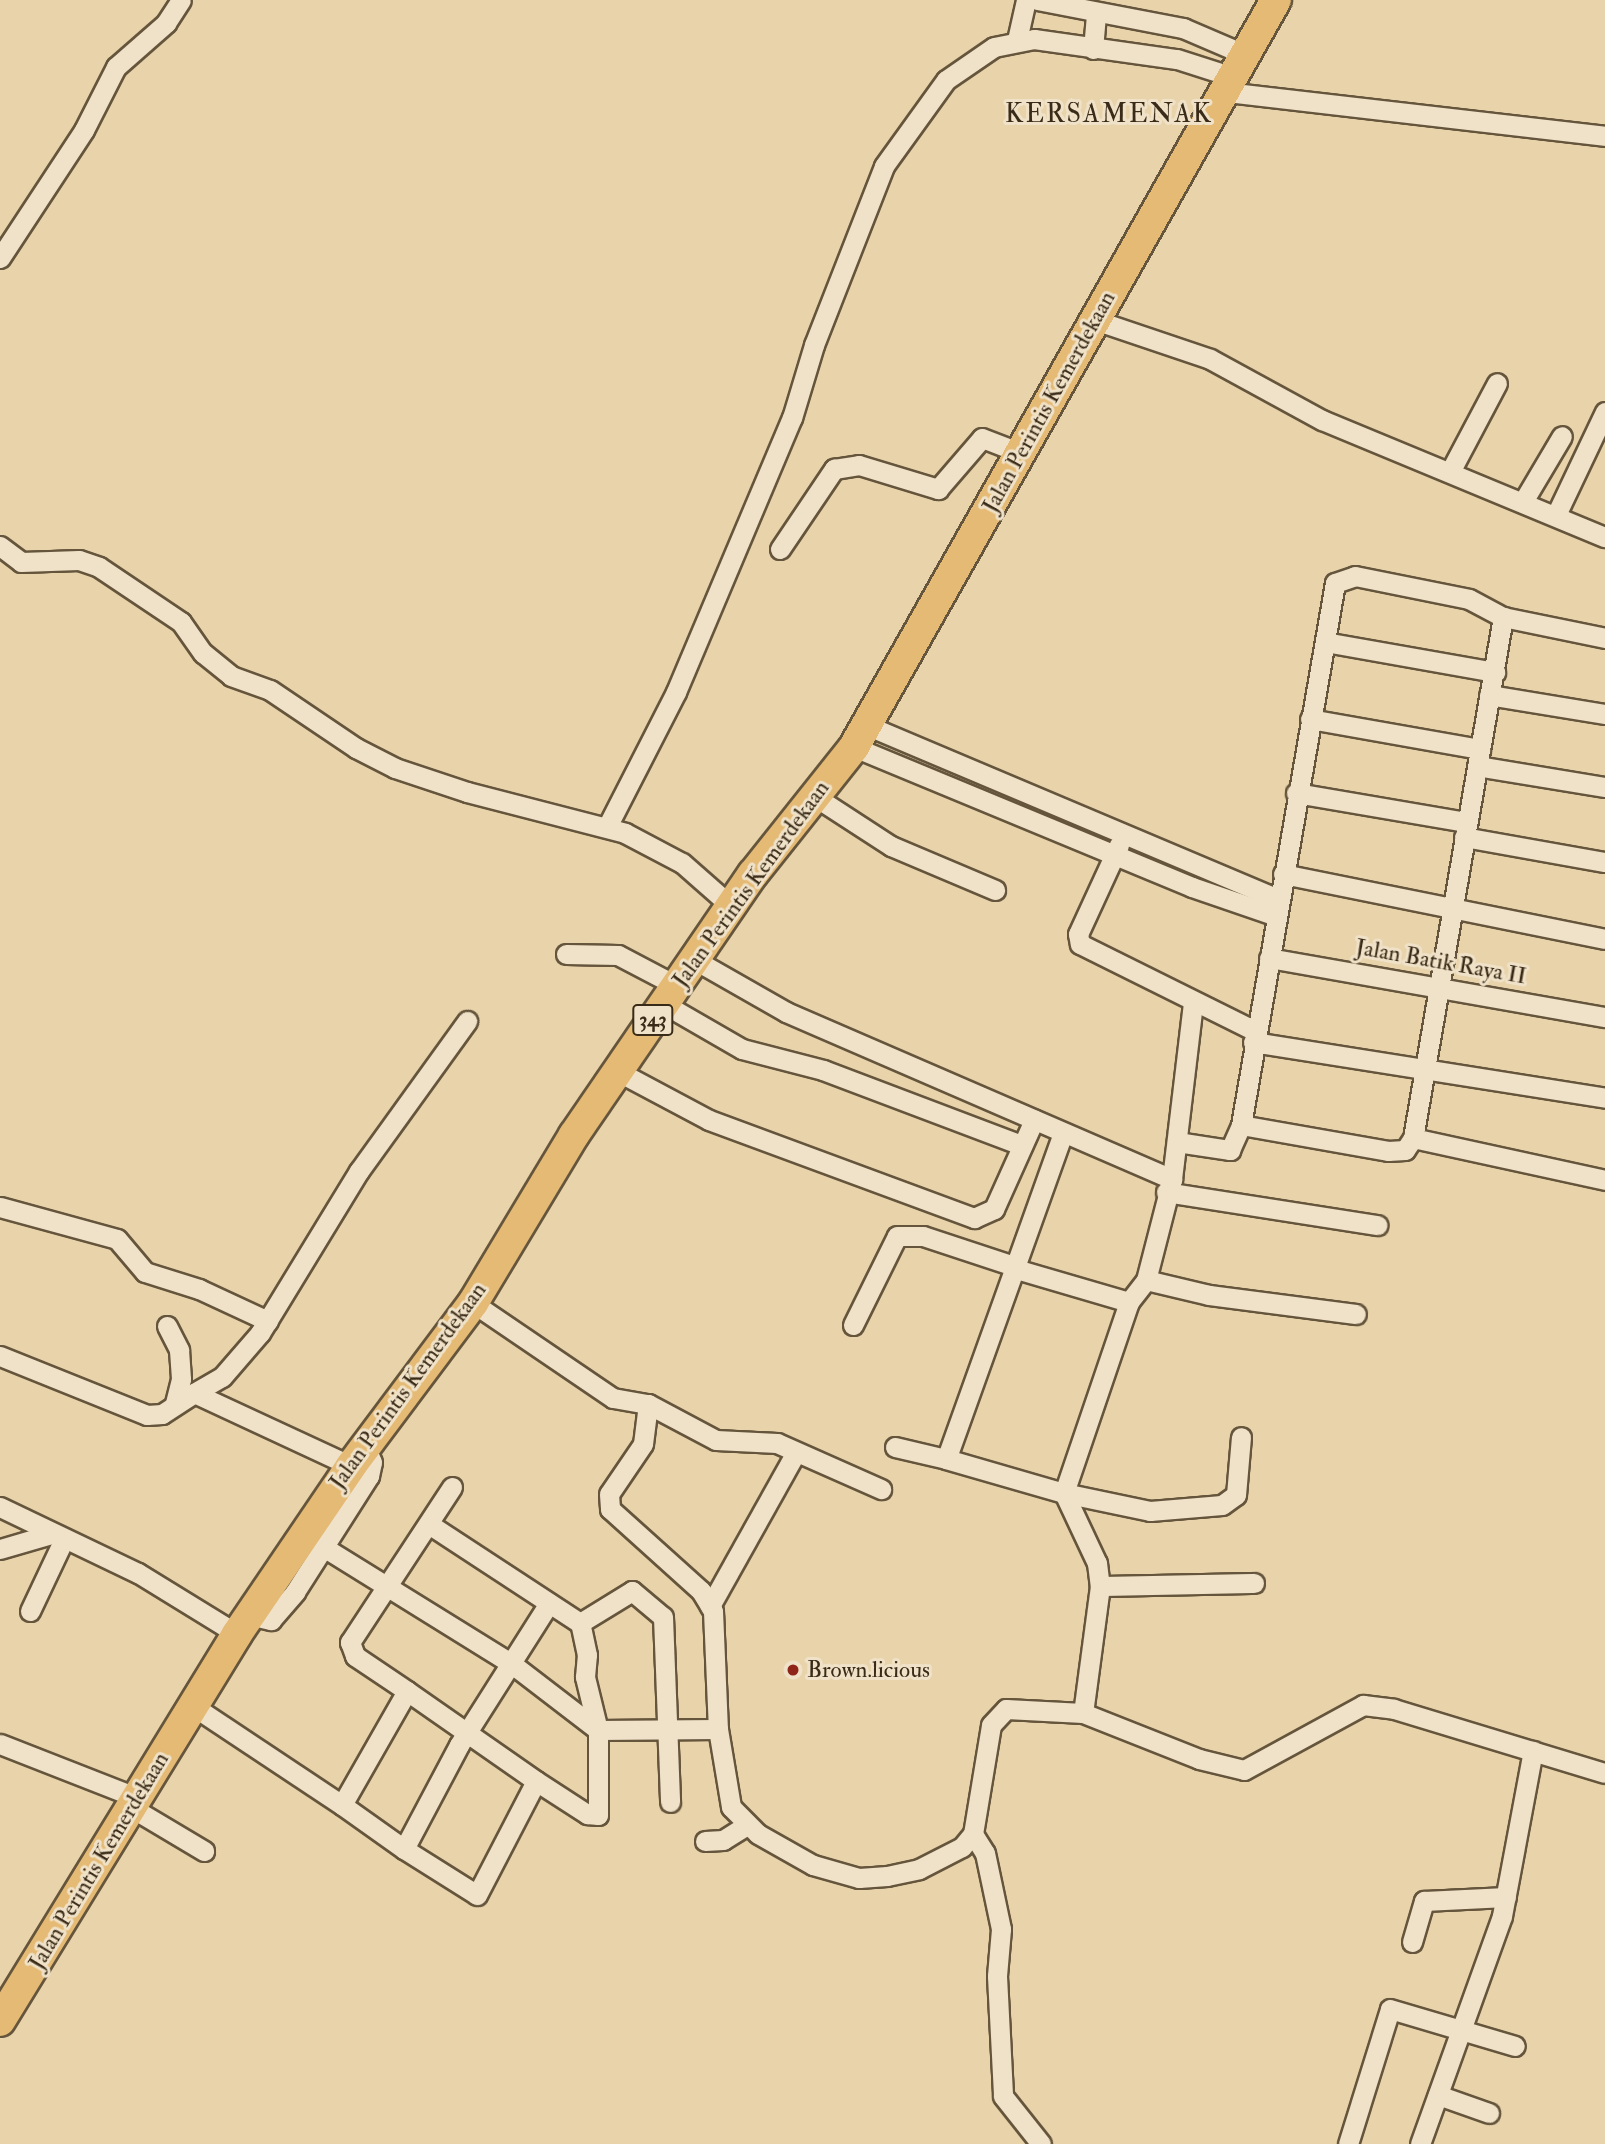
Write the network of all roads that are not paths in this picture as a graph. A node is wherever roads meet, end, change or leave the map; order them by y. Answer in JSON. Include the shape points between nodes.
{"nodes":[{"id":1,"x":181,"y":0,"type":"edge"},
{"id":2,"x":1026,"y":0,"type":"edge"},
{"id":3,"x":1037,"y":0,"type":"edge"},
{"id":4,"x":1276,"y":0,"type":"edge"},
{"id":5,"x":1096,"y":13,"type":"junction"},
{"id":6,"x":1017,"y":40,"type":"junction"},
{"id":7,"x":1093,"y":49,"type":"junction"},
{"id":8,"x":1234,"y":75,"type":"junction"},
{"id":9,"x":1605,"y":136,"type":"edge"},
{"id":10,"x":0,"y":258,"type":"edge"},
{"id":11,"x":1095,"y":320,"type":"junction"},
{"id":12,"x":1497,"y":383,"type":"dead end"},
{"id":13,"x":1605,"y":412,"type":"edge"},
{"id":14,"x":1562,"y":436,"type":"dead end"},
{"id":15,"x":1021,"y":453,"type":"junction"},
{"id":16,"x":1451,"y":470,"type":"junction"},
{"id":17,"x":1524,"y":500,"type":"junction"},
{"id":18,"x":1556,"y":515,"type":"junction"},
{"id":19,"x":1605,"y":537,"type":"edge"},
{"id":20,"x":0,"y":546,"type":"edge"},
{"id":21,"x":780,"y":548,"type":"dead end"},
{"id":22,"x":1503,"y":617,"type":"junction"},
{"id":23,"x":1605,"y":638,"type":"edge"},
{"id":24,"x":1325,"y":642,"type":"junction"},
{"id":25,"x":1495,"y":672,"type":"junction"},
{"id":26,"x":1489,"y":695,"type":"junction"},
{"id":27,"x":1605,"y":714,"type":"edge"},
{"id":28,"x":1310,"y":719,"type":"junction"},
{"id":29,"x":860,"y":736,"type":"junction"},
{"id":30,"x":1479,"y":758,"type":"junction"},
{"id":31,"x":1605,"y":787,"type":"edge"},
{"id":32,"x":1026,"y":793,"type":"junction"},
{"id":33,"x":1296,"y":793,"type":"junction"},
{"id":34,"x":814,"y":796,"type":"junction"},
{"id":35,"x":1014,"y":815,"type":"junction"},
{"id":36,"x":607,"y":827,"type":"junction"},
{"id":37,"x":1464,"y":830,"type":"junction"},
{"id":38,"x":1124,"y":835,"type":"junction"},
{"id":39,"x":1114,"y":855,"type":"junction"},
{"id":40,"x":1605,"y":862,"type":"edge"},
{"id":41,"x":1200,"y":867,"type":"junction"},
{"id":42,"x":1283,"y":874,"type":"junction"},
{"id":43,"x":1192,"y":887,"type":"junction"},
{"id":44,"x":995,"y":890,"type":"dead end"},
{"id":45,"x":731,"y":906,"type":"junction"},
{"id":46,"x":1276,"y":907,"type":"junction"},
{"id":47,"x":1454,"y":910,"type":"junction"},
{"id":48,"x":1605,"y":939,"type":"edge"},
{"id":49,"x":566,"y":954,"type":"dead end"},
{"id":50,"x":1269,"y":958,"type":"junction"},
{"id":51,"x":695,"y":960,"type":"junction"},
{"id":52,"x":1439,"y":985,"type":"junction"},
{"id":53,"x":670,"y":995,"type":"junction"},
{"id":54,"x":1192,"y":1002,"type":"junction"},
{"id":55,"x":1605,"y":1017,"type":"edge"},
{"id":56,"x":467,"y":1021,"type":"dead end"},
{"id":57,"x":1254,"y":1036,"type":"junction"},
{"id":58,"x":1423,"y":1066,"type":"junction"},
{"id":59,"x":617,"y":1071,"type":"junction"},
{"id":60,"x":1605,"y":1098,"type":"edge"},
{"id":61,"x":1034,"y":1120,"type":"junction"},
{"id":62,"x":1241,"y":1125,"type":"junction"},
{"id":63,"x":1063,"y":1133,"type":"junction"},
{"id":64,"x":1413,"y":1138,"type":"junction"},
{"id":65,"x":1177,"y":1142,"type":"junction"},
{"id":66,"x":1022,"y":1145,"type":"junction"},
{"id":67,"x":1605,"y":1180,"type":"edge"},
{"id":68,"x":1169,"y":1186,"type":"junction"},
{"id":69,"x":0,"y":1207,"type":"edge"},
{"id":70,"x":1377,"y":1225,"type":"dead end"},
{"id":71,"x":1016,"y":1268,"type":"junction"},
{"id":72,"x":1146,"y":1280,"type":"junction"},
{"id":73,"x":1129,"y":1302,"type":"junction"},
{"id":74,"x":474,"y":1303,"type":"junction"},
{"id":75,"x":1356,"y":1314,"type":"dead end"},
{"id":76,"x":268,"y":1321,"type":"junction"},
{"id":77,"x":853,"y":1325,"type":"dead end"},
{"id":78,"x":167,"y":1326,"type":"dead end"},
{"id":79,"x":0,"y":1356,"type":"edge"},
{"id":80,"x":194,"y":1393,"type":"junction"},
{"id":81,"x":175,"y":1403,"type":"junction"},
{"id":82,"x":648,"y":1404,"type":"junction"},
{"id":83,"x":1241,"y":1437,"type":"dead end"},
{"id":84,"x":895,"y":1447,"type":"dead end"},
{"id":85,"x":795,"y":1454,"type":"junction"},
{"id":86,"x":358,"y":1456,"type":"junction"},
{"id":87,"x":946,"y":1460,"type":"junction"},
{"id":88,"x":452,"y":1487,"type":"dead end"},
{"id":89,"x":881,"y":1489,"type":"dead end"},
{"id":90,"x":1064,"y":1493,"type":"junction"},
{"id":91,"x":0,"y":1507,"type":"edge"},
{"id":92,"x":430,"y":1525,"type":"junction"},
{"id":93,"x":49,"y":1533,"type":"junction"},
{"id":94,"x":313,"y":1540,"type":"junction"},
{"id":95,"x":0,"y":1549,"type":"edge"},
{"id":96,"x":1254,"y":1583,"type":"dead end"},
{"id":97,"x":389,"y":1586,"type":"junction"},
{"id":98,"x":1100,"y":1586,"type":"junction"},
{"id":99,"x":550,"y":1604,"type":"junction"},
{"id":100,"x":710,"y":1605,"type":"junction"},
{"id":101,"x":30,"y":1611,"type":"dead end"},
{"id":102,"x":580,"y":1623,"type":"junction"},
{"id":103,"x":243,"y":1625,"type":"junction"},
{"id":104,"x":512,"y":1664,"type":"junction"},
{"id":105,"x":584,"y":1677,"type":"junction"},
{"id":106,"x":407,"y":1691,"type":"junction"},
{"id":107,"x":566,"y":1703,"type":"junction"},
{"id":108,"x":193,"y":1706,"type":"junction"},
{"id":109,"x":1083,"y":1713,"type":"junction"},
{"id":110,"x":669,"y":1728,"type":"junction"},
{"id":111,"x":718,"y":1729,"type":"junction"},
{"id":112,"x":598,"y":1730,"type":"junction"},
{"id":113,"x":467,"y":1732,"type":"junction"},
{"id":114,"x":0,"y":1744,"type":"edge"},
{"id":115,"x":1533,"y":1751,"type":"junction"},
{"id":116,"x":1605,"y":1773,"type":"edge"},
{"id":117,"x":536,"y":1781,"type":"junction"},
{"id":118,"x":670,"y":1802,"type":"dead end"},
{"id":119,"x":135,"y":1803,"type":"junction"},
{"id":120,"x":342,"y":1805,"type":"junction"},
{"id":121,"x":747,"y":1825,"type":"junction"},
{"id":122,"x":973,"y":1834,"type":"junction"},
{"id":123,"x":705,"y":1841,"type":"dead end"},
{"id":124,"x":404,"y":1849,"type":"junction"},
{"id":125,"x":204,"y":1851,"type":"dead end"},
{"id":126,"x":1506,"y":1898,"type":"junction"},
{"id":127,"x":1412,"y":1942,"type":"dead end"},
{"id":128,"x":1,"y":2016,"type":"edge"},
{"id":129,"x":1461,"y":2030,"type":"junction"},
{"id":130,"x":1516,"y":2046,"type":"dead end"},
{"id":131,"x":1438,"y":2095,"type":"junction"},
{"id":132,"x":1489,"y":2113,"type":"dead end"},
{"id":133,"x":1041,"y":2144,"type":"edge"},
{"id":134,"x":1348,"y":2144,"type":"edge"},
{"id":135,"x":1420,"y":2144,"type":"edge"}],
"edges":[{"from":1,"to":10,"type":"street","via":[[166,23],[116,67],[84,130]]},
{"from":2,"to":6,"type":"street"},
{"from":3,"to":5,"type":"street"},
{"from":4,"to":8,"type":"main road","name":"Jalan Perintis Kemerdekaan","number":"343"},
{"from":5,"to":7,"type":"street"},
{"from":5,"to":8,"type":"street","via":[[1184,28]]},
{"from":6,"to":7,"type":"street"},
{"from":6,"to":36,"type":"street","via":[[994,47],[946,80],[884,166],[814,345],[792,418],[676,692]]},
{"from":7,"to":8,"type":"street","via":[[1177,59]]},
{"from":8,"to":9,"type":"street"},
{"from":8,"to":11,"type":"main road","name":"Jalan Perintis Kemerdekaan","number":"343"},
{"from":11,"to":15,"type":"main road","name":"Jalan Perintis Kemerdekaan","number":"343"},
{"from":11,"to":16,"type":"street","via":[[1210,359],[1322,420]]},
{"from":12,"to":16,"type":"street"},
{"from":13,"to":18,"type":"street"},
{"from":14,"to":17,"type":"street"},
{"from":15,"to":21,"type":"street","via":[[982,438],[938,489],[859,466],[834,469]]},
{"from":15,"to":29,"type":"main road","name":"Jalan Perintis Kemerdekaan","number":"343"},
{"from":16,"to":17,"type":"street"},
{"from":17,"to":18,"type":"street"},
{"from":18,"to":19,"type":"street"},
{"from":20,"to":36,"type":"street","via":[[21,562],[79,560],[121,578],[181,622],[203,653],[231,676],[270,690],[395,768]]},
{"from":22,"to":23,"type":"street"},
{"from":22,"to":24,"type":"street","via":[[1479,602],[1347,576],[1335,583]]},
{"from":22,"to":25,"type":"street"},
{"from":24,"to":25,"type":"street"},
{"from":24,"to":28,"type":"street"},
{"from":25,"to":26,"type":"street"},
{"from":26,"to":27,"type":"street"},
{"from":26,"to":30,"type":"street"},
{"from":28,"to":30,"type":"street"},
{"from":28,"to":33,"type":"street"},
{"from":29,"to":32,"type":"street"},
{"from":29,"to":34,"type":"main road","name":"Jalan Perintis Kemerdekaan","number":"343"},
{"from":29,"to":35,"type":"street"},
{"from":30,"to":31,"type":"street"},
{"from":30,"to":37,"type":"street"},
{"from":32,"to":35,"type":"street"},
{"from":32,"to":38,"type":"street"},
{"from":33,"to":37,"type":"street"},
{"from":33,"to":42,"type":"street"},
{"from":34,"to":44,"type":"street","via":[[891,846]]},
{"from":34,"to":45,"type":"main road","name":"Jalan Perintis Kemerdekaan","number":"343"},
{"from":35,"to":39,"type":"street"},
{"from":36,"to":45,"type":"street","via":[[682,863]]},
{"from":37,"to":40,"type":"street"},
{"from":37,"to":47,"type":"street"},
{"from":38,"to":39,"type":"street"},
{"from":38,"to":41,"type":"street"},
{"from":39,"to":43,"type":"street"},
{"from":39,"to":54,"type":"street","via":[[1078,934],[1080,944],[1174,987]]},
{"from":41,"to":43,"type":"street"},
{"from":41,"to":46,"type":"street"},
{"from":42,"to":46,"type":"street"},
{"from":42,"to":47,"type":"street"},
{"from":43,"to":46,"type":"street"},
{"from":45,"to":51,"type":"main road","name":"Jalan Perintis Kemerdekaan","number":"343"},
{"from":46,"to":50,"type":"street"},
{"from":47,"to":48,"type":"street"},
{"from":47,"to":52,"type":"street"},
{"from":49,"to":53,"type":"street","via":[[618,955]]},
{"from":50,"to":52,"type":"street","name":"Jalan Batik Raya II"},
{"from":50,"to":57,"type":"street"},
{"from":51,"to":53,"type":"main road","name":"Jalan Perintis Kemerdekaan","number":"343"},
{"from":51,"to":61,"type":"street","via":[[786,1012]]},
{"from":52,"to":55,"type":"street","name":"Jalan Batik Raya II"},
{"from":52,"to":58,"type":"street"},
{"from":53,"to":59,"type":"main road","name":"Jalan Perintis Kemerdekaan","number":"343"},
{"from":53,"to":66,"type":"street","via":[[736,1046],[823,1070]]},
{"from":54,"to":57,"type":"street"},
{"from":54,"to":65,"type":"street"},
{"from":56,"to":76,"type":"street","via":[[359,1171]]},
{"from":57,"to":58,"type":"street","via":[[1390,1066]]},
{"from":57,"to":62,"type":"street"},
{"from":58,"to":60,"type":"street"},
{"from":58,"to":64,"type":"street"},
{"from":59,"to":66,"type":"street","via":[[709,1120],[974,1218],[994,1209]]},
{"from":59,"to":74,"type":"main road","name":"Jalan Perintis Kemerdekaan","number":"343","via":[[510,1234]]},
{"from":61,"to":63,"type":"street"},
{"from":61,"to":66,"type":"street"},
{"from":62,"to":64,"type":"street","via":[[1388,1151],[1405,1150]]},
{"from":62,"to":65,"type":"street","via":[[1230,1150]]},
{"from":63,"to":68,"type":"street"},
{"from":63,"to":71,"type":"street"},
{"from":64,"to":67,"type":"street"},
{"from":65,"to":68,"type":"street"},
{"from":68,"to":70,"type":"street"},
{"from":68,"to":72,"type":"street"},
{"from":69,"to":76,"type":"street","via":[[117,1240],[145,1272],[200,1289]]},
{"from":71,"to":73,"type":"street"},
{"from":71,"to":77,"type":"street","via":[[923,1236],[897,1236]]},
{"from":71,"to":87,"type":"street"},
{"from":72,"to":73,"type":"street"},
{"from":72,"to":75,"type":"street","via":[[1209,1295]]},
{"from":73,"to":90,"type":"street"},
{"from":74,"to":82,"type":"street","via":[[613,1398]]},
{"from":74,"to":86,"type":"main road","name":"Jalan Perintis Kemerdekaan","number":"343"},
{"from":76,"to":80,"type":"street","via":[[222,1377]]},
{"from":78,"to":81,"type":"street","via":[[179,1350],[181,1379]]},
{"from":79,"to":81,"type":"street","via":[[148,1415],[162,1414]]},
{"from":80,"to":81,"type":"street"},
{"from":80,"to":86,"type":"street"},
{"from":82,"to":85,"type":"street","via":[[716,1440],[777,1443]]},
{"from":82,"to":100,"type":"street","via":[[643,1444],[609,1494],[610,1509]]},
{"from":83,"to":90,"type":"street","via":[[1236,1495],[1222,1505],[1150,1511]]},
{"from":84,"to":87,"type":"street"},
{"from":85,"to":89,"type":"street"},
{"from":85,"to":100,"type":"street"},
{"from":86,"to":94,"type":"main road","name":"Jalan Perintis Kemerdekaan","number":"343"},
{"from":87,"to":90,"type":"street"},
{"from":88,"to":92,"type":"street"},
{"from":90,"to":98,"type":"street","via":[[1097,1563]]},
{"from":91,"to":93,"type":"street"},
{"from":92,"to":97,"type":"street"},
{"from":92,"to":99,"type":"street"},
{"from":93,"to":95,"type":"street"},
{"from":93,"to":101,"type":"street"},
{"from":93,"to":103,"type":"street"},
{"from":94,"to":97,"type":"street"},
{"from":94,"to":103,"type":"main road","name":"Jalan Perintis Kemerdekaan","number":"343"},
{"from":96,"to":98,"type":"street"},
{"from":97,"to":104,"type":"street"},
{"from":97,"to":106,"type":"street","via":[[350,1649]]},
{"from":98,"to":109,"type":"street"},
{"from":99,"to":102,"type":"street"},
{"from":99,"to":104,"type":"street"},
{"from":100,"to":111,"type":"street","via":[[719,1661]]},
{"from":102,"to":105,"type":"street","via":[[587,1656]]},
{"from":102,"to":110,"type":"street","via":[[625,1591],[639,1594],[658,1611],[665,1623]]},
{"from":103,"to":108,"type":"main road","name":"Jalan Perintis Kemerdekaan","number":"343"},
{"from":104,"to":107,"type":"street"},
{"from":104,"to":113,"type":"street"},
{"from":105,"to":107,"type":"street"},
{"from":105,"to":112,"type":"street"},
{"from":106,"to":113,"type":"street"},
{"from":106,"to":120,"type":"street"},
{"from":107,"to":112,"type":"street"},
{"from":108,"to":119,"type":"main road","name":"Jalan Perintis Kemerdekaan","number":"343"},
{"from":108,"to":120,"type":"street"},
{"from":109,"to":115,"type":"street","via":[[1235,1770],[1260,1765],[1340,1714],[1363,1705],[1394,1709]]},
{"from":109,"to":122,"type":"street","via":[[1006,1709],[997,1714]]},
{"from":110,"to":111,"type":"street"},
{"from":110,"to":112,"type":"street"},
{"from":110,"to":118,"type":"street"},
{"from":111,"to":121,"type":"street","via":[[731,1807]]},
{"from":112,"to":117,"type":"street","via":[[598,1815],[587,1814]]},
{"from":113,"to":117,"type":"street"},
{"from":113,"to":124,"type":"street"},
{"from":114,"to":119,"type":"street"},
{"from":115,"to":116,"type":"street"},
{"from":115,"to":126,"type":"street"},
{"from":117,"to":124,"type":"street","via":[[477,1895]]},
{"from":119,"to":125,"type":"street"},
{"from":119,"to":128,"type":"main road","name":"Jalan Perintis Kemerdekaan","number":"343"},
{"from":120,"to":124,"type":"street"},
{"from":121,"to":122,"type":"street","via":[[796,1856],[859,1878],[919,1869],[947,1857]]},
{"from":121,"to":123,"type":"street","via":[[723,1840]]},
{"from":122,"to":133,"type":"street","via":[[985,1853],[1001,1928],[997,1976],[1003,2096]]},
{"from":126,"to":127,"type":"street","via":[[1424,1901]]},
{"from":126,"to":129,"type":"street"},
{"from":129,"to":130,"type":"street"},
{"from":129,"to":131,"type":"street"},
{"from":129,"to":134,"type":"street","via":[[1390,2009]]},
{"from":131,"to":132,"type":"street"},
{"from":131,"to":135,"type":"street"}]}
